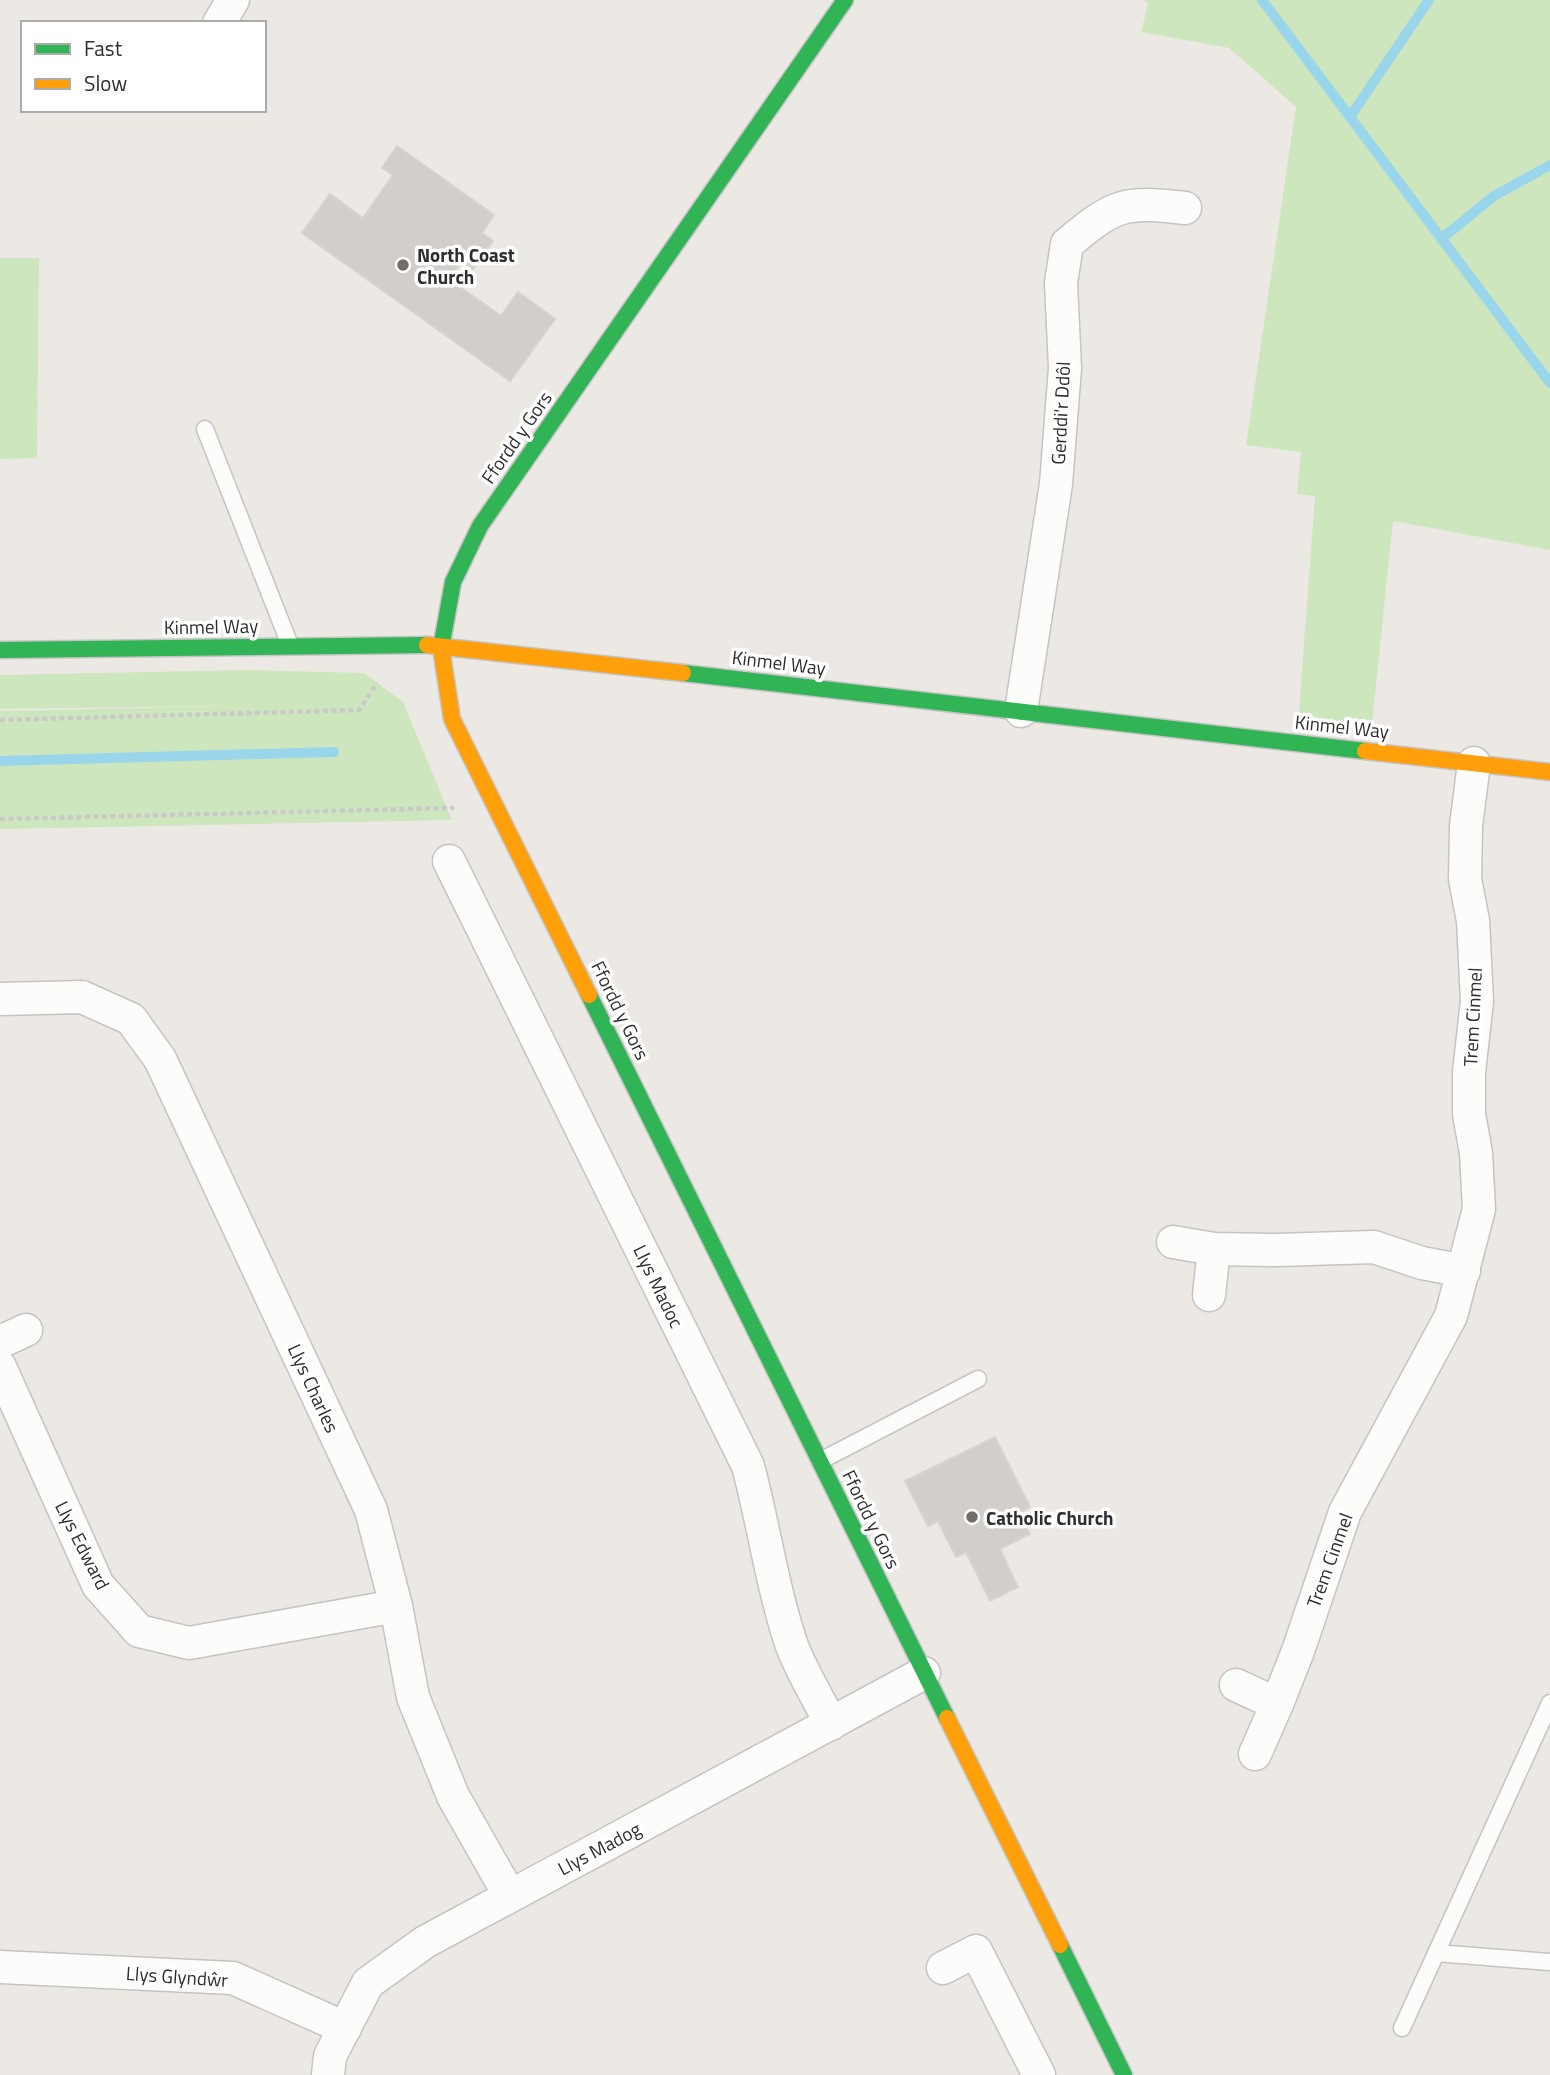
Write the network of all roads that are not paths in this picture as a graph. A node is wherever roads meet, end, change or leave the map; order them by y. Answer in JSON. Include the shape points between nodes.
{"nodes":[{"id":1,"x":233,"y":0,"type":"edge"},
{"id":2,"x":845,"y":0,"type":"edge"},
{"id":3,"x":220,"y":21,"type":"edge"},
{"id":4,"x":1185,"y":208,"type":"dead end"},
{"id":5,"x":205,"y":429,"type":"dead end"},
{"id":6,"x":290,"y":645,"type":"junction"},
{"id":7,"x":441,"y":645,"type":"junction"},
{"id":8,"x":0,"y":650,"type":"edge"},
{"id":9,"x":1021,"y":711,"type":"junction"},
{"id":10,"x":1474,"y":762,"type":"junction"},
{"id":11,"x":1550,"y":772,"type":"edge"},
{"id":12,"x":449,"y":862,"type":"dead end"},
{"id":13,"x":0,"y":999,"type":"edge"},
{"id":14,"x":1173,"y":1242,"type":"dead end"},
{"id":15,"x":1214,"y":1249,"type":"junction"},
{"id":16,"x":1464,"y":1271,"type":"junction"},
{"id":17,"x":1209,"y":1295,"type":"dead end"},
{"id":18,"x":0,"y":1367,"type":"edge"},
{"id":19,"x":978,"y":1379,"type":"dead end"},
{"id":20,"x":820,"y":1461,"type":"junction"},
{"id":21,"x":396,"y":1606,"type":"junction"},
{"id":22,"x":924,"y":1673,"type":"junction"},
{"id":23,"x":1236,"y":1685,"type":"dead end"},
{"id":24,"x":1550,"y":1703,"type":"edge"},
{"id":25,"x":1277,"y":1704,"type":"junction"},
{"id":26,"x":831,"y":1724,"type":"junction"},
{"id":27,"x":1255,"y":1754,"type":"dead end"},
{"id":28,"x":510,"y":1896,"type":"junction"},
{"id":29,"x":1436,"y":1953,"type":"junction"},
{"id":30,"x":1550,"y":1962,"type":"edge"},
{"id":31,"x":0,"y":1967,"type":"edge"},
{"id":32,"x":943,"y":1968,"type":"dead end"},
{"id":33,"x":345,"y":2028,"type":"junction"},
{"id":34,"x":1402,"y":2028,"type":"dead end"},
{"id":35,"x":328,"y":2075,"type":"edge"},
{"id":36,"x":1039,"y":2075,"type":"edge"},
{"id":37,"x":1124,"y":2075,"type":"edge"}],
"edges":[{"from":1,"to":3,"type":"street"},
{"from":2,"to":7,"type":"street","name":"Ffordd y Gors","via":[[480,526],[453,582]]},
{"from":4,"to":9,"type":"street","name":"Gerddi'r Ddôl","via":[[1142,203],[1104,213],[1067,244],[1061,284],[1065,368],[1056,484]]},
{"from":5,"to":6,"type":"lane"},
{"from":6,"to":7,"type":"street","name":"Kinmel Way"},
{"from":6,"to":8,"type":"street","name":"Kinmel Way"},
{"from":7,"to":9,"type":"street","name":"Kinmel Way"},
{"from":7,"to":20,"type":"street","name":"Ffordd y Gors","via":[[452,719]]},
{"from":9,"to":10,"type":"street","name":"Kinmel Way"},
{"from":10,"to":11,"type":"street","name":"Kinmel Way"},
{"from":10,"to":16,"type":"street","name":"Trem Cinmel","via":[[1465,878],[1473,921],[1476,988],[1469,1114],[1479,1209]]},
{"from":12,"to":26,"type":"street","name":"Llys Madoc","via":[[748,1466],[774,1588],[793,1648]]},
{"from":13,"to":21,"type":"street","name":"Llys Charles","via":[[82,997],[131,1019],[160,1059],[371,1510]]},
{"from":14,"to":15,"type":"street"},
{"from":15,"to":16,"type":"street","via":[[1374,1247]]},
{"from":15,"to":17,"type":"street"},
{"from":16,"to":25,"type":"street","name":"Trem Cinmel","via":[[1451,1316],[1345,1512]]},
{"from":18,"to":21,"type":"street","name":"Llys Edward","via":[[98,1585],[139,1631],[189,1643]]},
{"from":19,"to":20,"type":"lane"},
{"from":20,"to":22,"type":"street","name":"Ffordd y Gors"},
{"from":21,"to":28,"type":"street","name":"Llys Charles","via":[[413,1697],[453,1796]]},
{"from":22,"to":26,"type":"street","name":"Llys Madog"},
{"from":22,"to":37,"type":"street","name":"Ffordd y Gors"},
{"from":23,"to":25,"type":"street"},
{"from":24,"to":29,"type":"lane"},
{"from":25,"to":27,"type":"street","name":"Trem Cinmel"},
{"from":26,"to":28,"type":"street","name":"Llys Madog"},
{"from":28,"to":33,"type":"street","name":"Llys Madog","via":[[425,1942],[368,1983]]},
{"from":29,"to":30,"type":"lane"},
{"from":29,"to":34,"type":"lane"},
{"from":31,"to":33,"type":"street","name":"Llys Glyndŵr","via":[[233,1978]]},
{"from":32,"to":36,"type":"street","via":[[976,1951]]},
{"from":33,"to":35,"type":"street","name":"Llys Madog","via":[[330,2056]]}]}
